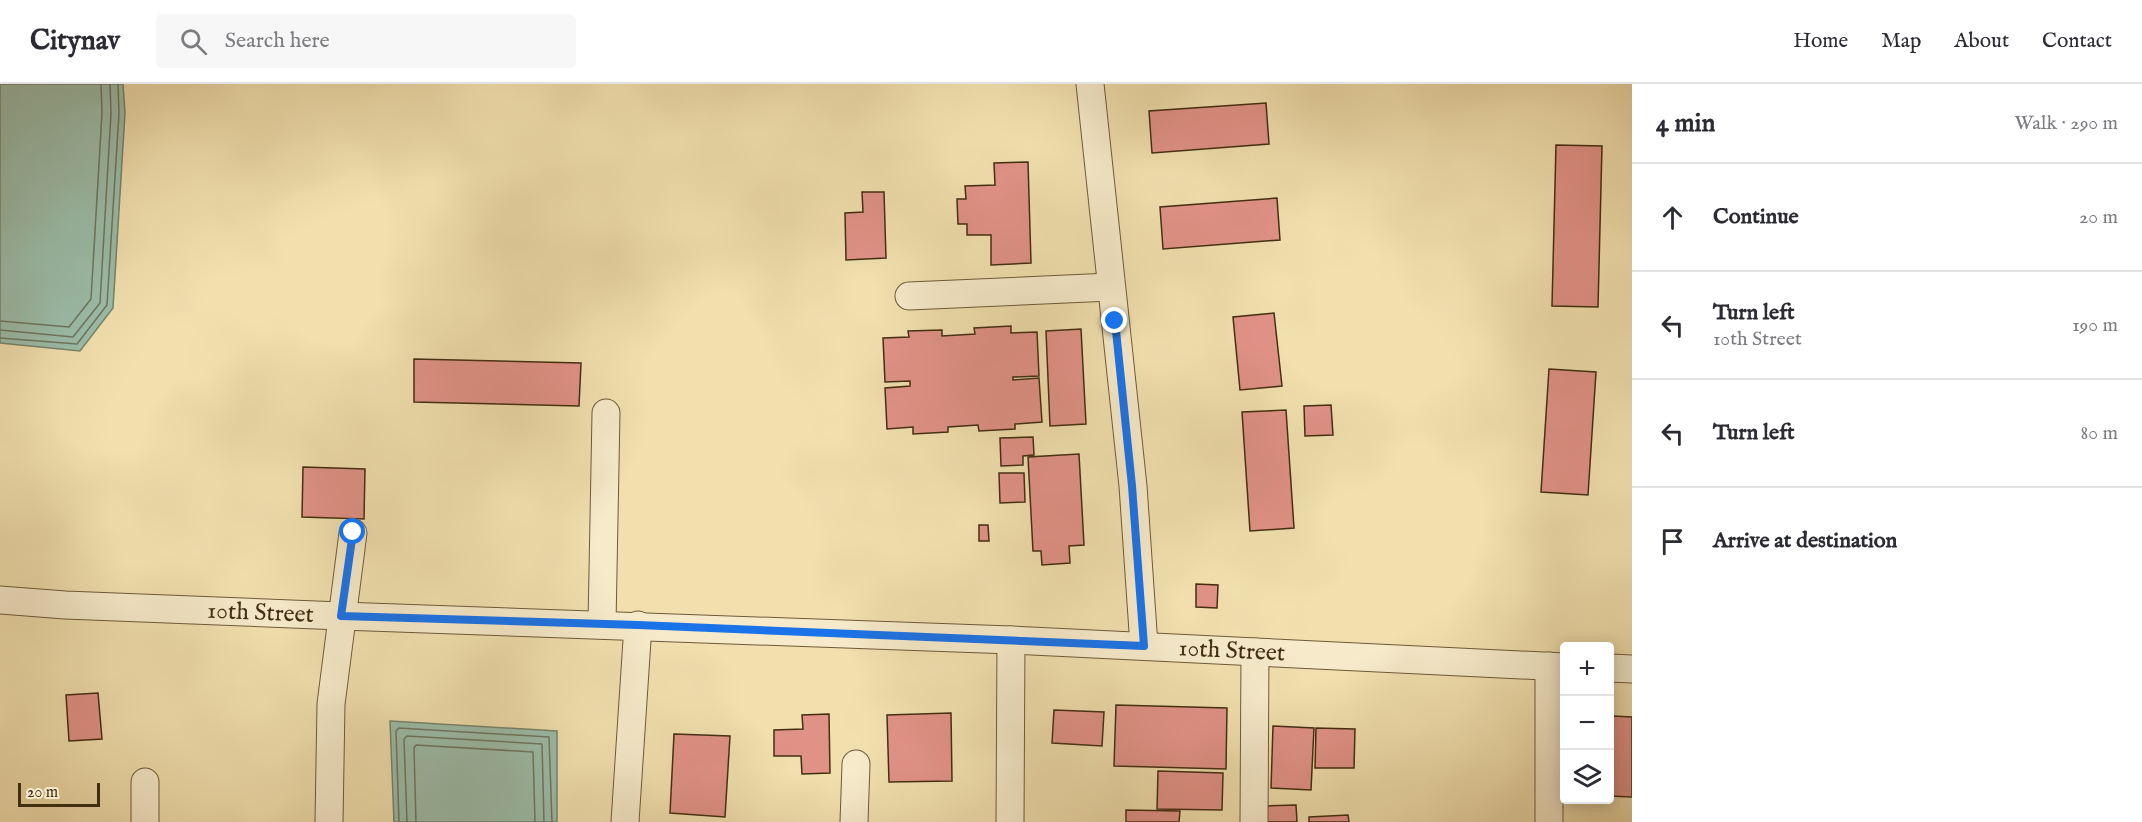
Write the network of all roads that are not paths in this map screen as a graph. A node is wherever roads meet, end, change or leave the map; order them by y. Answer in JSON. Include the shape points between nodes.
{"nodes":[{"id":1,"x":1090,"y":84,"type":"edge"},
{"id":2,"x":1111,"y":287,"type":"junction"},
{"id":3,"x":909,"y":296,"type":"dead end"},
{"id":4,"x":606,"y":413,"type":"dead end"},
{"id":5,"x":353,"y":532,"type":"dead end"},
{"id":6,"x":0,"y":600,"type":"edge"},
{"id":7,"x":341,"y":616,"type":"junction"},
{"id":8,"x":602,"y":624,"type":"junction"},
{"id":9,"x":638,"y":625,"type":"junction"},
{"id":10,"x":1011,"y":640,"type":"junction"},
{"id":11,"x":1144,"y":646,"type":"junction"},
{"id":12,"x":1255,"y":652,"type":"junction"},
{"id":13,"x":1557,"y":667,"type":"edge"},
{"id":14,"x":1614,"y":668,"type":"edge"},
{"id":15,"x":1632,"y":669,"type":"edge"},
{"id":16,"x":856,"y":764,"type":"dead end"},
{"id":17,"x":145,"y":782,"type":"dead end"},
{"id":18,"x":145,"y":822,"type":"edge"},
{"id":19,"x":328,"y":822,"type":"edge"},
{"id":20,"x":625,"y":822,"type":"edge"},
{"id":21,"x":854,"y":822,"type":"edge"},
{"id":22,"x":1010,"y":822,"type":"edge"},
{"id":23,"x":1254,"y":822,"type":"edge"},
{"id":24,"x":1549,"y":822,"type":"edge"}],
"edges":[{"from":1,"to":2,"type":"street"},
{"from":2,"to":3,"type":"street"},
{"from":2,"to":11,"type":"street"},
{"from":4,"to":8,"type":"street"},
{"from":5,"to":7,"type":"street"},
{"from":6,"to":7,"type":"street","name":"10th Street"},
{"from":7,"to":8,"type":"street","name":"10th Street"},
{"from":7,"to":19,"type":"street","via":[[331,704]]},
{"from":8,"to":9,"type":"street","name":"10th Street"},
{"from":9,"to":10,"type":"street","name":"10th Street"},
{"from":9,"to":20,"type":"street"},
{"from":10,"to":11,"type":"street","name":"10th Street"},
{"from":10,"to":22,"type":"street"},
{"from":11,"to":12,"type":"street","name":"10th Street"},
{"from":12,"to":13,"type":"street","name":"10th Street"},
{"from":12,"to":23,"type":"street"},
{"from":13,"to":24,"type":"street"},
{"from":14,"to":15,"type":"street"},
{"from":16,"to":21,"type":"street"},
{"from":17,"to":18,"type":"street"}]}
